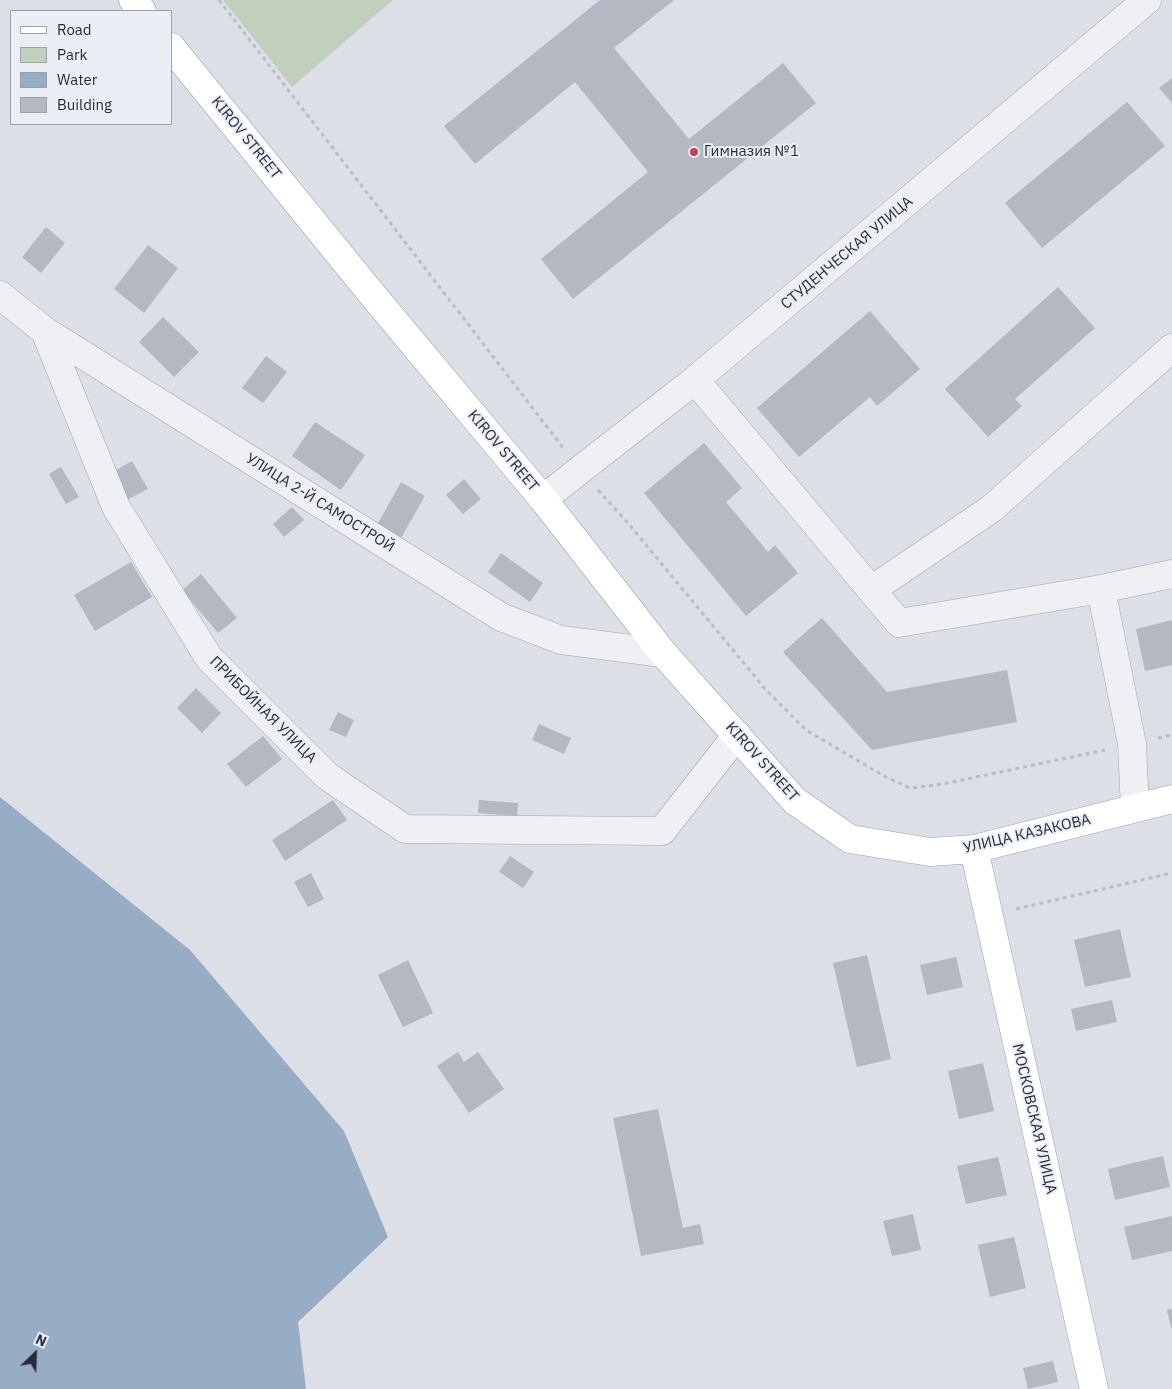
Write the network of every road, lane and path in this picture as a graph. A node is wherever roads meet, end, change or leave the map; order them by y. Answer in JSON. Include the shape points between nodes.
{"nodes":[{"id":1,"x":133,"y":0,"type":"edge"},
{"id":2,"x":219,"y":0,"type":"edge"},
{"id":3,"x":1147,"y":0,"type":"edge"},
{"id":4,"x":141,"y":10,"type":"edge"},
{"id":5,"x":172,"y":48,"type":"edge"},
{"id":6,"x":0,"y":295,"type":"edge"},
{"id":7,"x":45,"y":331,"type":"junction"},
{"id":8,"x":1172,"y":348,"type":"edge"},
{"id":9,"x":696,"y":380,"type":"junction"},
{"id":10,"x":580,"y":470,"type":"junction"},
{"id":11,"x":543,"y":499,"type":"junction"},
{"id":12,"x":1172,"y":574,"type":"edge"},
{"id":13,"x":1101,"y":589,"type":"junction"},
{"id":14,"x":871,"y":590,"type":"junction"},
{"id":15,"x":663,"y":653,"type":"junction"},
{"id":16,"x":737,"y":735,"type":"junction"},
{"id":17,"x":1172,"y":735,"type":"edge"},
{"id":18,"x":1132,"y":744,"type":"junction"},
{"id":19,"x":1172,"y":799,"type":"edge"},
{"id":20,"x":1135,"y":808,"type":"junction"},
{"id":21,"x":850,"y":839,"type":"joint"},
{"id":22,"x":974,"y":849,"type":"junction"},
{"id":23,"x":1172,"y":872,"type":"edge"},
{"id":24,"x":989,"y":916,"type":"junction"},
{"id":25,"x":1094,"y":1389,"type":"edge"}],
"edges":[{"from":1,"to":4,"type":"main road"},
{"from":2,"to":10,"type":"path"},
{"from":3,"to":9,"type":"street","name":"СТУДЕНЧЕСКАЯ УЛИЦА"},
{"from":5,"to":11,"type":"main road","name":"KIROV STREET"},
{"from":6,"to":7,"type":"street","name":"УЛИЦА 2-Й САМОСТРОЙ"},
{"from":7,"to":15,"type":"street","name":"УЛИЦА 2-Й САМОСТРОЙ","via":[[501,617],[561,640]]},
{"from":7,"to":16,"type":"street","name":"ПРИБОЙНАЯ УЛИЦА","via":[[116,507],[209,658],[327,776],[405,829],[662,831]]},
{"from":8,"to":14,"type":"street","via":[[991,509]]},
{"from":9,"to":10,"type":"street","name":"СТУДЕНЧЕСКАЯ УЛИЦА"},
{"from":9,"to":14,"type":"street"},
{"from":10,"to":11,"type":"street","name":"СТУДЕНЧЕСКАЯ УЛИЦА"},
{"from":10,"to":18,"type":"path","via":[[772,697],[806,730],[884,776],[910,788],[943,784]]},
{"from":11,"to":15,"type":"main road","name":"KIROV STREET"},
{"from":12,"to":13,"type":"street"},
{"from":13,"to":14,"type":"street","via":[[899,623]]},
{"from":13,"to":18,"type":"street"},
{"from":15,"to":16,"type":"main road","name":"KIROV STREET"},
{"from":16,"to":21,"type":"main road","name":"KIROV STREET","via":[[795,801]]},
{"from":17,"to":18,"type":"path"},
{"from":18,"to":20,"type":"street"},
{"from":19,"to":20,"type":"main road","name":"УЛИЦА КАЗАКОВА"},
{"from":20,"to":22,"type":"main road","name":"УЛИЦА КАЗАКОВА"},
{"from":21,"to":22,"type":"main road","name":"УЛИЦА КАЗАКОВА","via":[[930,852]]},
{"from":22,"to":24,"type":"main road","name":"МОСКОВСКАЯ УЛИЦА"},
{"from":23,"to":24,"type":"path"},
{"from":24,"to":25,"type":"main road","name":"МОСКОВСКАЯ УЛИЦА"}]}
